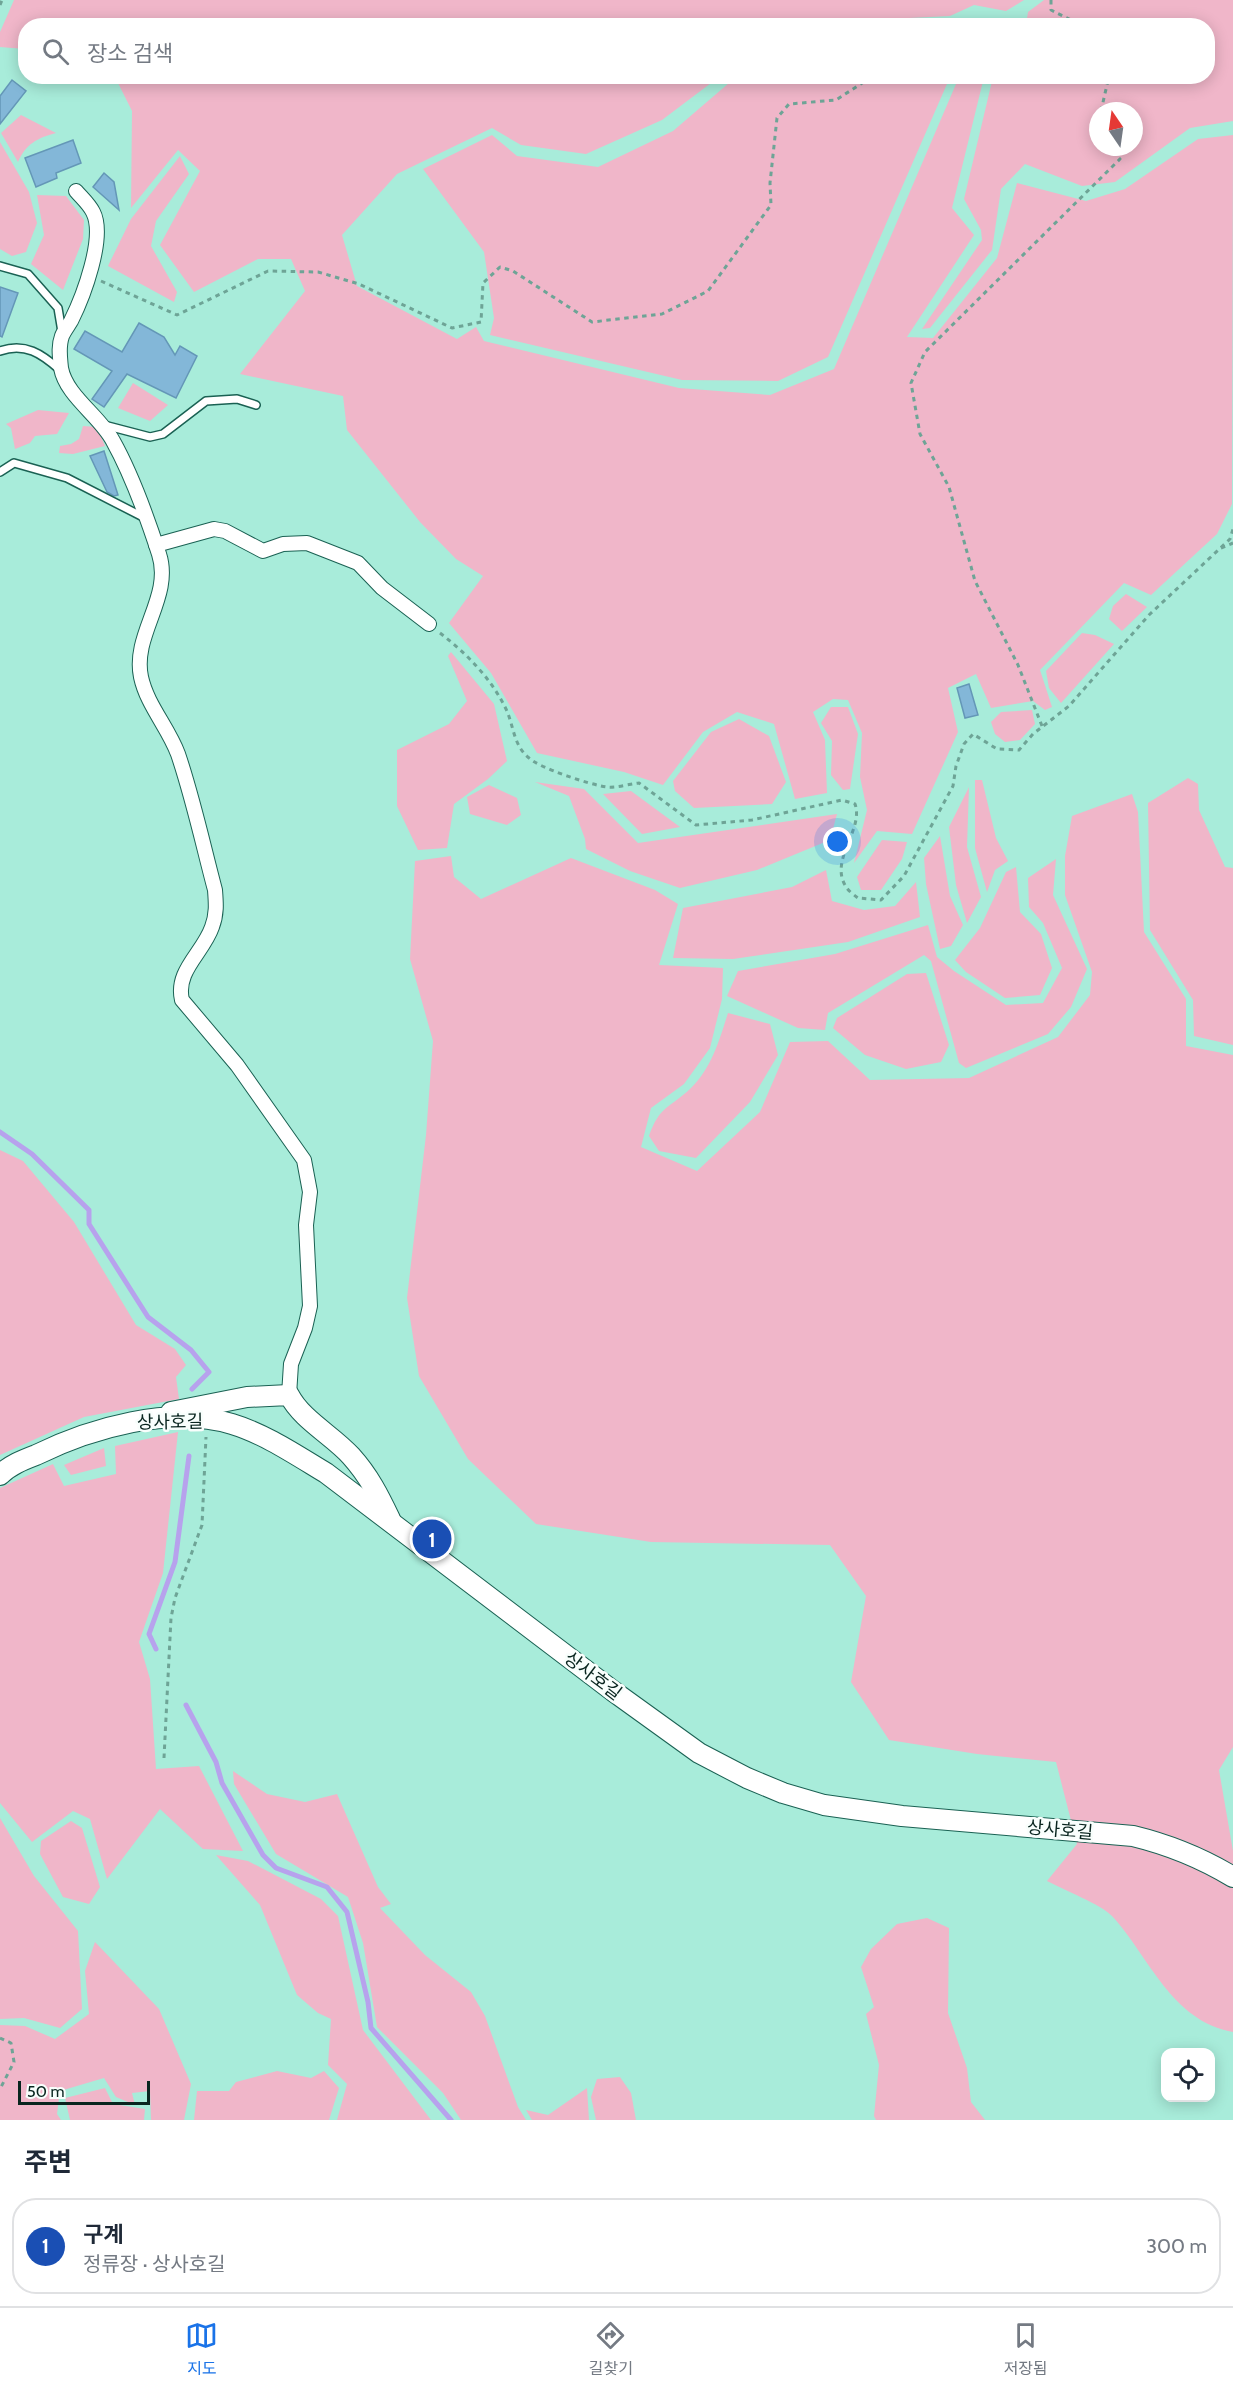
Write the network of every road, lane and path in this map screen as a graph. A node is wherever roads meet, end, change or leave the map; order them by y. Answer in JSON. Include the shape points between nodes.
{"nodes":[{"id":1,"x":2,"y":0,"type":"edge"},
{"id":2,"x":1051,"y":0,"type":"edge"},
{"id":3,"x":0,"y":5,"type":"edge"},
{"id":4,"x":1067,"y":18,"type":"edge"},
{"id":5,"x":861,"y":84,"type":"edge"},
{"id":6,"x":1107,"y":84,"type":"edge"},
{"id":7,"x":1103,"y":102,"type":"edge"},
{"id":8,"x":1117,"y":156,"type":"edge"},
{"id":9,"x":76,"y":192,"type":"dead end"},
{"id":10,"x":0,"y":266,"type":"edge"},
{"id":11,"x":88,"y":276,"type":"junction"},
{"id":12,"x":62,"y":335,"type":"junction"},
{"id":13,"x":0,"y":351,"type":"edge"},
{"id":14,"x":62,"y":372,"type":"junction"},
{"id":15,"x":256,"y":405,"type":"dead end"},
{"id":16,"x":104,"y":425,"type":"junction"},
{"id":17,"x":0,"y":472,"type":"edge"},
{"id":18,"x":145,"y":518,"type":"junction"},
{"id":19,"x":1233,"y":529,"type":"edge"},
{"id":20,"x":1233,"y":543,"type":"edge"},
{"id":21,"x":156,"y":545,"type":"junction"},
{"id":22,"x":1217,"y":550,"type":"junction"},
{"id":23,"x":429,"y":624,"type":"joint"},
{"id":24,"x":1042,"y":726,"type":"junction"},
{"id":25,"x":289,"y":1395,"type":"junction"},
{"id":26,"x":155,"y":1419,"type":"junction"},
{"id":27,"x":206,"y":1420,"type":"junction"},
{"id":28,"x":0,"y":1475,"type":"edge"},
{"id":29,"x":392,"y":1523,"type":"junction"},
{"id":30,"x":164,"y":1758,"type":"dead end"},
{"id":31,"x":1233,"y":1877,"type":"edge"},
{"id":32,"x":0,"y":2038,"type":"edge"},
{"id":33,"x":0,"y":2089,"type":"edge"}],
"edges":[{"from":1,"to":3,"type":"path"},
{"from":2,"to":4,"type":"path","via":[[1051,10]]},
{"from":5,"to":11,"type":"path","via":[[836,100],[789,104],[777,118],[771,205],[708,291],[662,314],[592,322],[513,271],[500,267],[483,283],[481,322],[452,328],[359,284],[318,272],[268,271],[177,315]]},
{"from":6,"to":7,"type":"path"},
{"from":8,"to":24,"type":"path","via":[[1120,159],[925,352],[911,383],[920,434],[949,487],[975,581],[1018,665]]},
{"from":9,"to":11,"type":"street","via":[[88,203],[96,222],[95,252]]},
{"from":10,"to":12,"type":"lane","via":[[28,274],[58,308]]},
{"from":11,"to":12,"type":"street"},
{"from":12,"to":14,"type":"street"},
{"from":13,"to":14,"type":"lane","via":[[39,351]]},
{"from":14,"to":16,"type":"street"},
{"from":15,"to":16,"type":"lane","via":[[237,399],[206,401],[163,434],[150,437]]},
{"from":16,"to":18,"type":"street"},
{"from":17,"to":18,"type":"lane","via":[[14,463],[67,478]]},
{"from":18,"to":21,"type":"street"},
{"from":19,"to":22,"type":"path","via":[[1230,538]]},
{"from":20,"to":22,"type":"path"},
{"from":21,"to":23,"type":"street","via":[[214,529],[263,551],[283,544],[308,543],[357,563]]},
{"from":21,"to":25,"type":"street","via":[[164,575],[140,653],[141,675],[146,695],[178,754],[215,890],[217,912],[212,929],[183,975],[182,1000],[237,1065],[304,1160],[309,1176],[306,1255],[310,1306],[291,1364]]},
{"from":22,"to":24,"type":"path","via":[[1149,615],[1069,706]]},
{"from":23,"to":24,"type":"path","via":[[457,646],[492,684],[507,711],[513,737],[529,759],[575,779],[608,787],[639,783],[696,825],[752,820],[843,800],[855,804],[858,812],[842,863],[844,885],[858,898],[881,900],[904,876],[952,786],[964,744],[973,734],[997,749],[1019,750]]},
{"from":25,"to":26,"type":"street","via":[[180,1408]]},
{"from":25,"to":29,"type":"street","via":[[296,1409],[351,1455],[373,1482]]},
{"from":26,"to":27,"type":"street","name":"상사호길"},
{"from":26,"to":28,"type":"street","name":"상사호길","via":[[99,1429],[45,1450]]},
{"from":27,"to":29,"type":"street","name":"상사호길","via":[[231,1424],[276,1444],[326,1473]]},
{"from":27,"to":30,"type":"path","via":[[202,1525],[171,1618]]},
{"from":29,"to":31,"type":"street","name":"상사호길","via":[[632,1705],[699,1753],[747,1778],[824,1805],[902,1816],[1133,1836],[1196,1855]]},
{"from":32,"to":33,"type":"path","via":[[11,2043],[14,2062]]}]}
